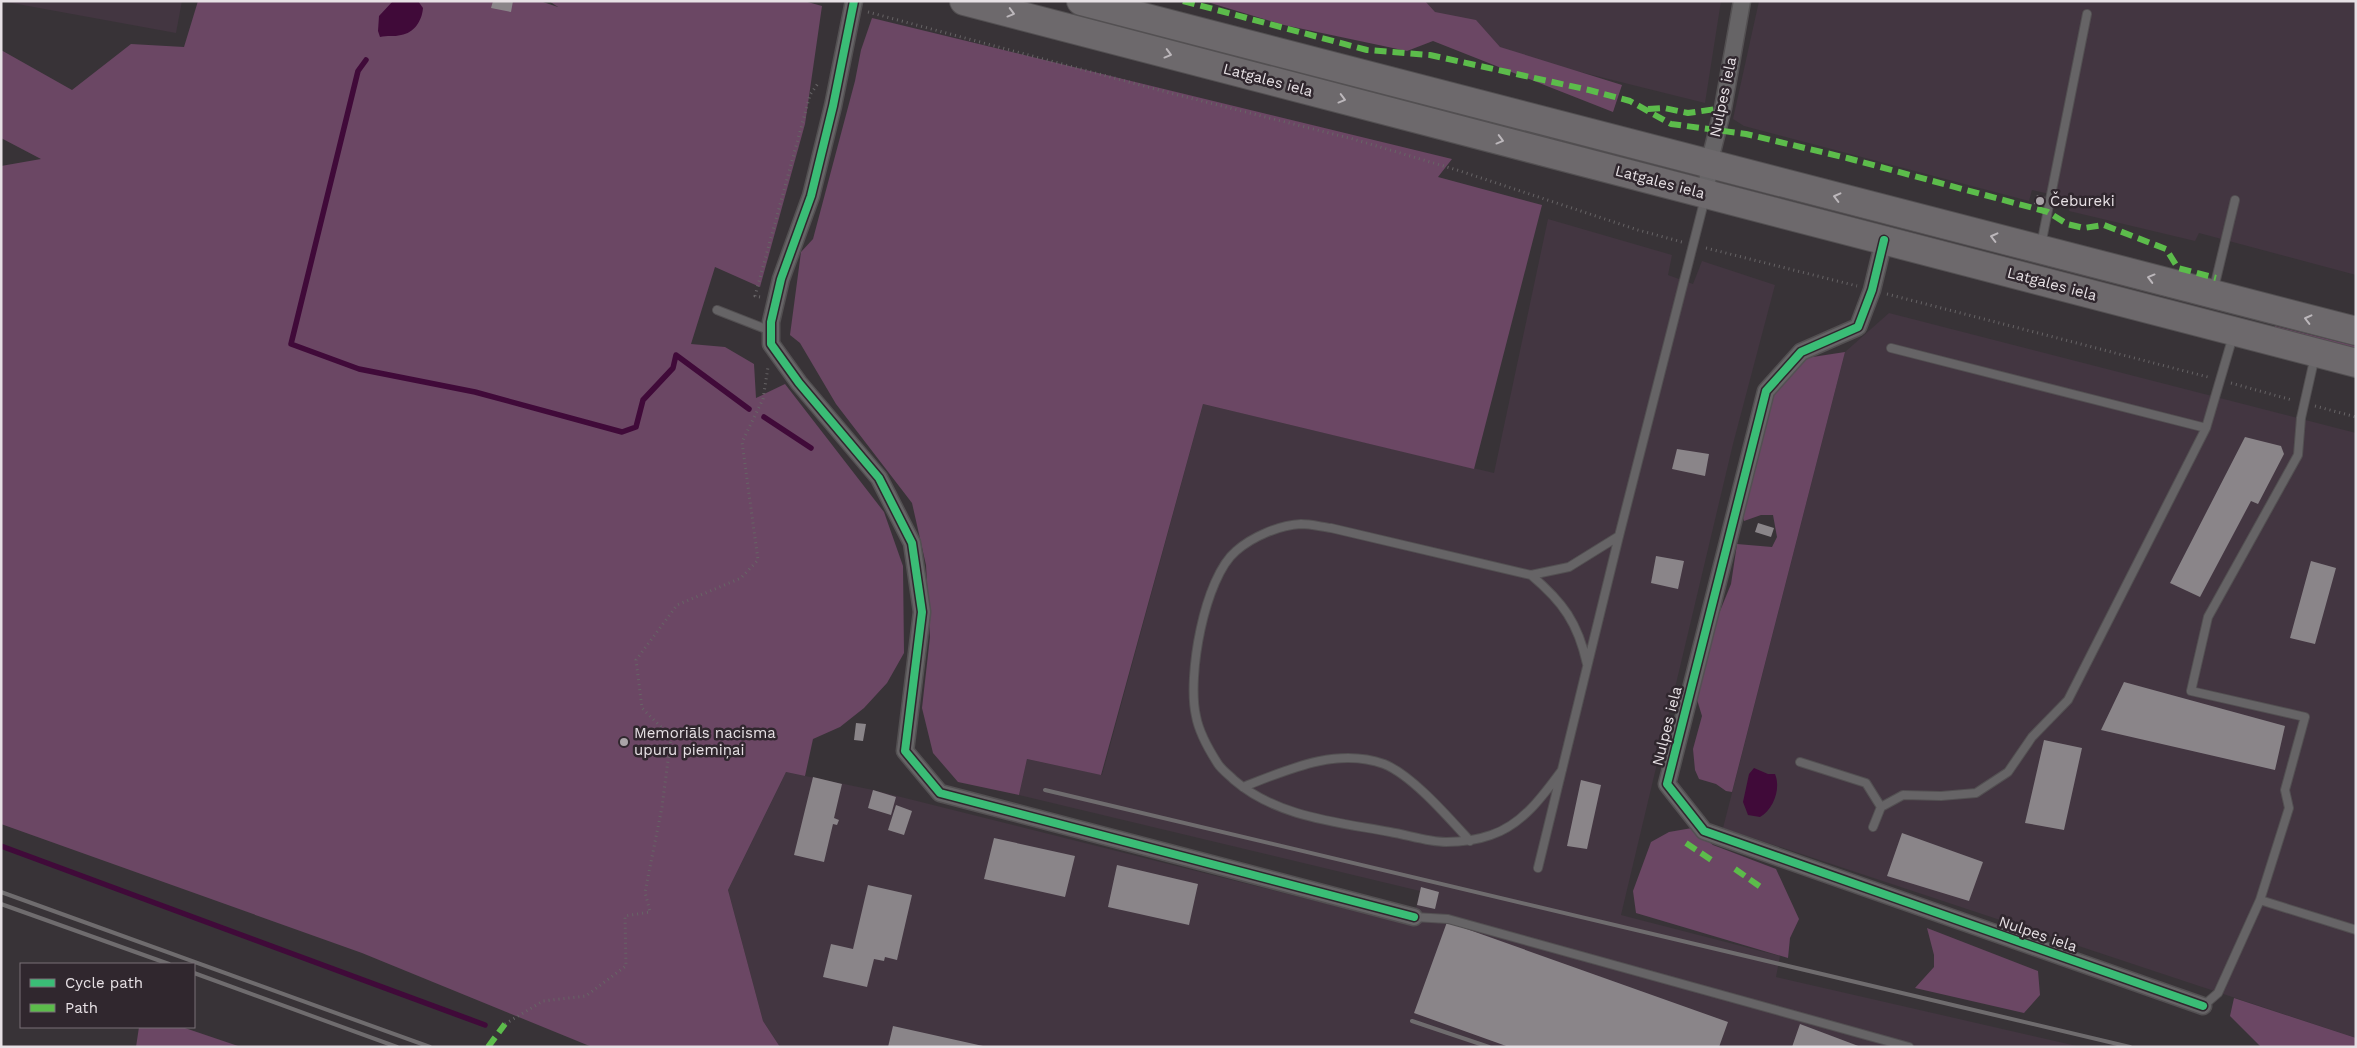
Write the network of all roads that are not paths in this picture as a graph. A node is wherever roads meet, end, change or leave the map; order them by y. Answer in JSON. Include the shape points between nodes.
{"nodes":[{"id":1,"x":964,"y":1,"type":"edge"},
{"id":2,"x":1081,"y":1,"type":"edge"},
{"id":3,"x":1742,"y":1,"type":"edge"},
{"id":4,"x":853,"y":5,"type":"edge"},
{"id":5,"x":2087,"y":14,"type":"dead end"},
{"id":6,"x":1709,"y":164,"type":"junction"},
{"id":7,"x":1706,"y":194,"type":"junction"},
{"id":8,"x":2235,"y":200,"type":"dead end"},
{"id":9,"x":1884,"y":240,"type":"junction"},
{"id":10,"x":2040,"y":249,"type":"junction"},
{"id":11,"x":2212,"y":294,"type":"junction"},
{"id":12,"x":2261,"y":307,"type":"junction"},
{"id":13,"x":717,"y":310,"type":"dead end"},
{"id":14,"x":2356,"y":331,"type":"edge"},
{"id":15,"x":2244,"y":334,"type":"junction"},
{"id":16,"x":771,"y":338,"type":"junction"},
{"id":17,"x":1891,"y":348,"type":"dead end"},
{"id":18,"x":2316,"y":353,"type":"junction"},
{"id":19,"x":2356,"y":363,"type":"edge"},
{"id":20,"x":2206,"y":428,"type":"junction"},
{"id":21,"x":1619,"y":536,"type":"junction"},
{"id":22,"x":1531,"y":575,"type":"junction"},
{"id":23,"x":1587,"y":666,"type":"junction"},
{"id":24,"x":1800,"y":762,"type":"dead end"},
{"id":25,"x":1562,"y":770,"type":"junction"},
{"id":26,"x":1243,"y":787,"type":"junction"},
{"id":27,"x":1881,"y":807,"type":"junction"},
{"id":28,"x":1873,"y":827,"type":"dead end"},
{"id":29,"x":1470,"y":840,"type":"junction"},
{"id":30,"x":1538,"y":868,"type":"dead end"},
{"id":31,"x":2260,"y":900,"type":"junction"},
{"id":32,"x":1414,"y":917,"type":"joint"},
{"id":33,"x":2356,"y":930,"type":"edge"},
{"id":34,"x":2203,"y":1006,"type":"joint"},
{"id":35,"x":1909,"y":1047,"type":"edge"}],
"edges":[{"from":1,"to":7,"type":"highway","name":"Latgales iela","one_way":true},
{"from":2,"to":6,"type":"highway","name":"Latgales iela"},
{"from":3,"to":6,"type":"street","name":"Nulpes iela","via":[[1724,108]]},
{"from":4,"to":16,"type":"street","via":[[833,106],[810,196],[781,279]]},
{"from":5,"to":10,"type":"lane"},
{"from":6,"to":7,"type":"street","name":"Nulpes iela"},
{"from":10,"to":6,"type":"highway","name":"Latgales iela","one_way":true},
{"from":7,"to":9,"type":"highway","name":"Latgales iela"},
{"from":7,"to":21,"type":"lane"},
{"from":8,"to":11,"type":"lane"},
{"from":9,"to":15,"type":"highway","name":"Latgales iela"},
{"from":9,"to":34,"type":"street","name":"Nulpes iela","via":[[1872,290],[1858,327],[1801,352],[1766,391],[1666,784],[1704,831]]},
{"from":11,"to":10,"type":"highway","name":"Latgales iela","one_way":true},
{"from":11,"to":12,"type":"highway","name":"Latgales iela"},
{"from":14,"to":12,"type":"highway","name":"Latgales iela","one_way":true},
{"from":12,"to":15,"type":"highway"},
{"from":13,"to":16,"type":"lane"},
{"from":15,"to":18,"type":"highway","name":"Latgales iela"},
{"from":15,"to":20,"type":"lane","via":[[2221,380]]},
{"from":16,"to":32,"type":"street","via":[[799,383],[879,478],[912,543],[922,612],[905,751],[940,793]]},
{"from":17,"to":20,"type":"lane"},
{"from":18,"to":19,"type":"highway","name":"Latgales iela"},
{"from":18,"to":31,"type":"lane","via":[[2304,403],[2298,455],[2208,617],[2191,691],[2305,717],[2285,790],[2289,808]]},
{"from":20,"to":27,"type":"lane","via":[[2068,700],[2032,737],[2008,772],[1976,792],[1941,796],[1903,795]]},
{"from":21,"to":22,"type":"lane","via":[[1569,567]]},
{"from":21,"to":23,"type":"lane"},
{"from":22,"to":23,"type":"lane","via":[[1554,594],[1572,620]]},
{"from":22,"to":26,"type":"lane","via":[[1331,528],[1301,524],[1253,539],[1234,552],[1219,574],[1206,606],[1193,692],[1203,738],[1219,766]]},
{"from":23,"to":25,"type":"lane"},
{"from":24,"to":27,"type":"lane","via":[[1866,783]]},
{"from":25,"to":29,"type":"lane","via":[[1537,804],[1492,835]]},
{"from":25,"to":30,"type":"lane"},
{"from":26,"to":29,"type":"lane","via":[[1266,802],[1310,817],[1444,842]]},
{"from":26,"to":29,"type":"lane","via":[[1312,762],[1360,759],[1385,765],[1402,776]]},
{"from":27,"to":28,"type":"lane"},
{"from":31,"to":33,"type":"lane"},
{"from":31,"to":34,"type":"lane","via":[[2218,993]]},
{"from":32,"to":35,"type":"lane","via":[[1448,919]]}]}
